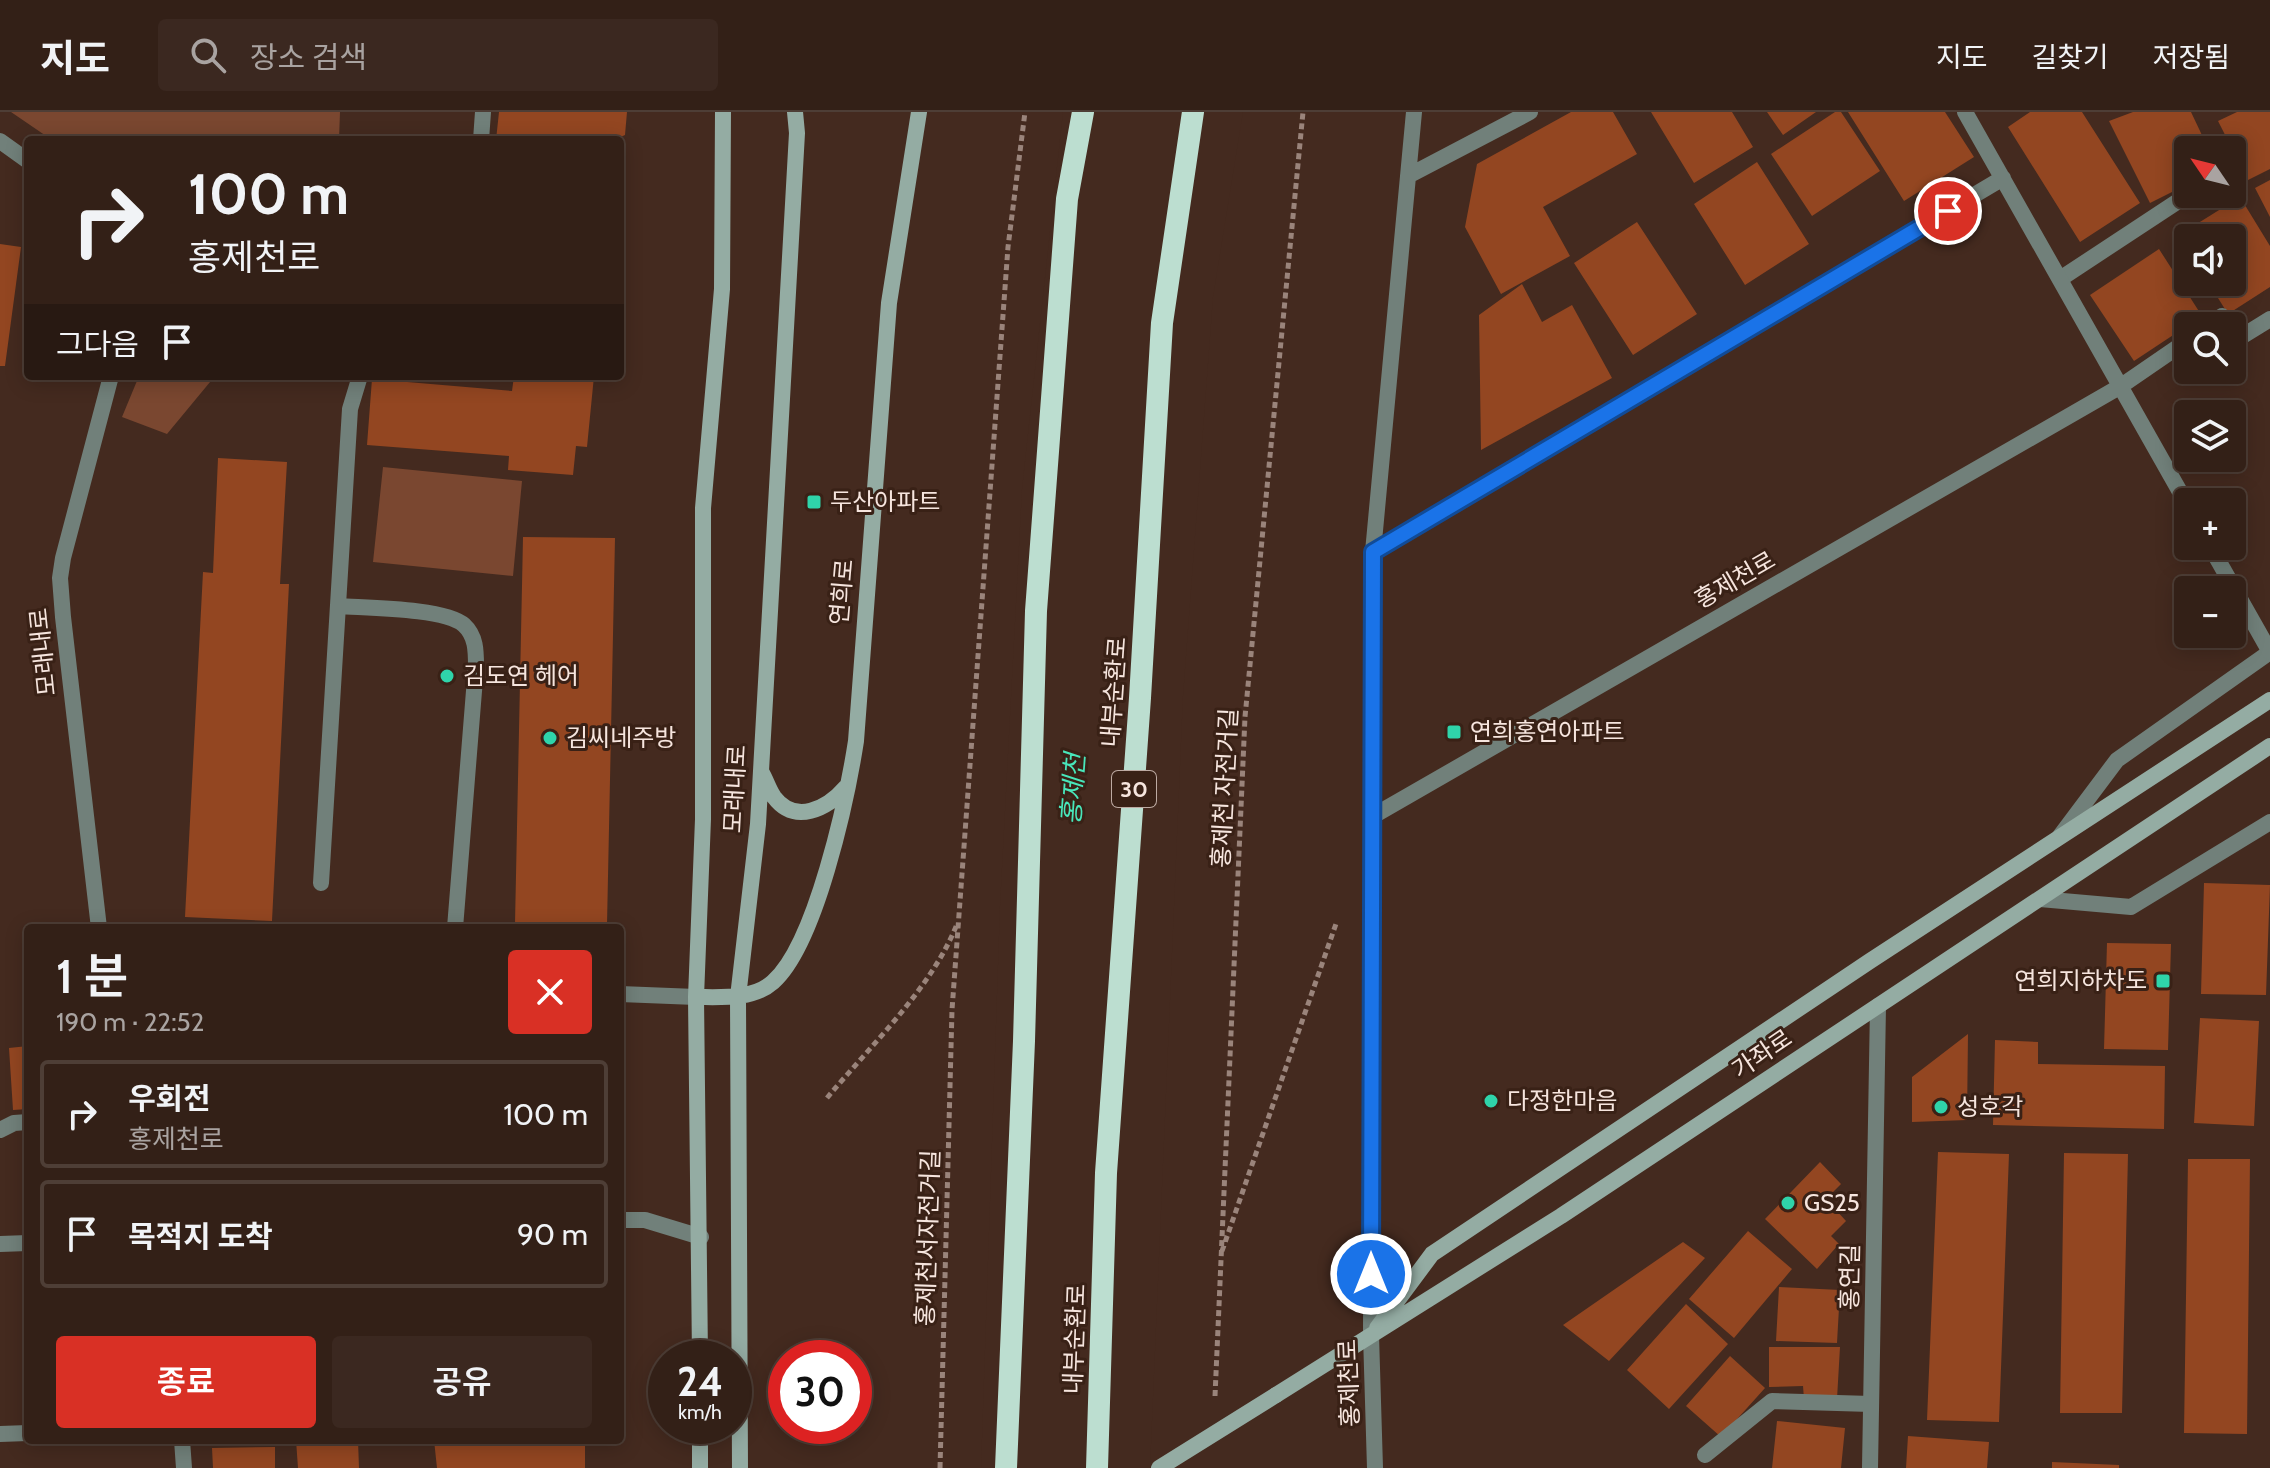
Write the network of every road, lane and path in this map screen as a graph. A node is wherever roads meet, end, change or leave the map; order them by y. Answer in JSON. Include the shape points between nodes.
{"nodes":[{"id":1,"x":483,"y":112,"type":"edge"},
{"id":2,"x":723,"y":112,"type":"edge"},
{"id":3,"x":795,"y":112,"type":"edge"},
{"id":4,"x":919,"y":112,"type":"edge"},
{"id":5,"x":1025,"y":112,"type":"edge"},
{"id":6,"x":1083,"y":112,"type":"edge"},
{"id":7,"x":1193,"y":112,"type":"edge"},
{"id":8,"x":1303,"y":112,"type":"edge"},
{"id":9,"x":1414,"y":112,"type":"edge"},
{"id":10,"x":1530,"y":112,"type":"edge"},
{"id":11,"x":1965,"y":112,"type":"edge"},
{"id":12,"x":481,"y":136,"type":"edge"},
{"id":13,"x":0,"y":141,"type":"edge"},
{"id":14,"x":24,"y":158,"type":"edge"},
{"id":15,"x":1408,"y":176,"type":"junction"},
{"id":16,"x":2003,"y":178,"type":"junction"},
{"id":17,"x":2174,"y":204,"type":"edge"},
{"id":18,"x":2060,"y":279,"type":"junction"},
{"id":19,"x":2270,"y":319,"type":"edge"},
{"id":20,"x":2246,"y":334,"type":"edge"},
{"id":21,"x":2174,"y":350,"type":"edge"},
{"id":22,"x":110,"y":380,"type":"edge"},
{"id":23,"x":359,"y":380,"type":"edge"},
{"id":24,"x":2121,"y":386,"type":"junction"},
{"id":25,"x":2178,"y":488,"type":"edge"},
{"id":26,"x":1373,"y":552,"type":"junction"},
{"id":27,"x":2218,"y":560,"type":"edge"},
{"id":28,"x":339,"y":606,"type":"junction"},
{"id":29,"x":2270,"y":652,"type":"edge"},
{"id":30,"x":2270,"y":700,"type":"edge"},
{"id":31,"x":2270,"y":746,"type":"edge"},
{"id":32,"x":760,"y":768,"type":"junction"},
{"id":33,"x":850,"y":783,"type":"junction"},
{"id":34,"x":1373,"y":816,"type":"junction"},
{"id":35,"x":2270,"y":822,"type":"edge"},
{"id":36,"x":2057,"y":839,"type":"junction"},
{"id":37,"x":321,"y":883,"type":"dead end"},
{"id":38,"x":2040,"y":899,"type":"junction"},
{"id":39,"x":959,"y":918,"type":"junction"},
{"id":40,"x":1338,"y":921,"type":"dead end"},
{"id":41,"x":99,"y":924,"type":"edge"},
{"id":42,"x":455,"y":924,"type":"edge"},
{"id":43,"x":624,"y":994,"type":"edge"},
{"id":44,"x":696,"y":997,"type":"junction"},
{"id":45,"x":738,"y":997,"type":"junction"},
{"id":46,"x":1878,"y":1006,"type":"junction"},
{"id":47,"x":827,"y":1098,"type":"dead end"},
{"id":48,"x":24,"y":1123,"type":"edge"},
{"id":49,"x":0,"y":1130,"type":"edge"},
{"id":50,"x":624,"y":1220,"type":"edge"},
{"id":51,"x":701,"y":1237,"type":"junction"},
{"id":52,"x":24,"y":1243,"type":"edge"},
{"id":53,"x":0,"y":1244,"type":"edge"},
{"id":54,"x":1221,"y":1256,"type":"junction"},
{"id":55,"x":1371,"y":1335,"type":"junction"},
{"id":56,"x":700,"y":1340,"type":"edge"},
{"id":57,"x":1871,"y":1404,"type":"junction"},
{"id":58,"x":1215,"y":1407,"type":"dead end"},
{"id":59,"x":24,"y":1433,"type":"edge"},
{"id":60,"x":0,"y":1434,"type":"edge"},
{"id":61,"x":182,"y":1444,"type":"edge"},
{"id":62,"x":700,"y":1444,"type":"edge"},
{"id":63,"x":1705,"y":1455,"type":"dead end"},
{"id":64,"x":184,"y":1468,"type":"edge"},
{"id":65,"x":700,"y":1468,"type":"edge"},
{"id":66,"x":740,"y":1468,"type":"edge"},
{"id":67,"x":940,"y":1468,"type":"edge"},
{"id":68,"x":1006,"y":1468,"type":"edge"},
{"id":69,"x":1097,"y":1468,"type":"edge"},
{"id":70,"x":1159,"y":1468,"type":"edge"},
{"id":71,"x":1375,"y":1468,"type":"edge"},
{"id":72,"x":1870,"y":1468,"type":"edge"}],
"edges":[{"from":1,"to":12,"type":"street"},
{"from":2,"to":44,"type":"main road","name":"모래내로","via":[[722,289],[703,508],[703,819]]},
{"from":3,"to":32,"type":"main road","name":"모래내로"},
{"from":4,"to":33,"type":"main road","name":"연희로","via":[[889,303]]},
{"from":5,"to":39,"type":"path","via":[[1008,247]]},
{"from":6,"to":68,"type":"highway","via":[[1067,199],[1036,611]]},
{"from":7,"to":69,"type":"highway","name":"내부순환로","number":"30","via":[[1162,323],[1106,1173]]},
{"from":8,"to":54,"type":"path","name":"홍제천 자전거길","via":[[1245,717]]},
{"from":9,"to":15,"type":"street","name":"홍제천로"},
{"from":10,"to":15,"type":"street"},
{"from":11,"to":16,"type":"street"},
{"from":13,"to":14,"type":"street"},
{"from":15,"to":26,"type":"street","name":"홍제천로"},
{"from":16,"to":18,"type":"street"},
{"from":16,"to":26,"type":"street"},
{"from":17,"to":18,"type":"street"},
{"from":18,"to":24,"type":"street"},
{"from":19,"to":20,"type":"street"},
{"from":21,"to":24,"type":"street","name":"홍제천로"},
{"from":22,"to":41,"type":"street","name":"모래내로","via":[[60,578]]},
{"from":23,"to":28,"type":"street","via":[[350,409]]},
{"from":24,"to":25,"type":"street"},
{"from":24,"to":34,"type":"street","name":"홍제천로"},
{"from":26,"to":34,"type":"street","name":"홍제천로"},
{"from":27,"to":29,"type":"street"},
{"from":28,"to":37,"type":"street"},
{"from":28,"to":42,"type":"street","via":[[440,614],[472,634],[476,666]]},
{"from":29,"to":36,"type":"street","via":[[2117,760]]},
{"from":30,"to":36,"type":"main road"},
{"from":31,"to":38,"type":"main road","name":"가좌로"},
{"from":32,"to":33,"type":"main road","via":[[773,796],[798,812],[823,808]]},
{"from":32,"to":45,"type":"main road","name":"모래내로"},
{"from":33,"to":45,"type":"main road","name":"연희로","via":[[810,923],[790,963],[771,985]]},
{"from":34,"to":55,"type":"street","name":"홍제천로"},
{"from":35,"to":38,"type":"street","via":[[2131,907]]},
{"from":36,"to":55,"type":"main road","via":[[1432,1254]]},
{"from":38,"to":46,"type":"main road","name":"가좌로"},
{"from":39,"to":47,"type":"path","via":[[932,974]]},
{"from":39,"to":67,"type":"path","name":"홍제천서자전거길"},
{"from":40,"to":54,"type":"path"},
{"from":43,"to":44,"type":"street"},
{"from":44,"to":45,"type":"main road","name":"연희로"},
{"from":44,"to":51,"type":"main road","name":"모래내로"},
{"from":45,"to":66,"type":"main road","name":"모래내로"},
{"from":46,"to":55,"type":"main road","name":"가좌로"},
{"from":46,"to":57,"type":"street","name":"홍연길"},
{"from":48,"to":49,"type":"street"},
{"from":50,"to":51,"type":"street","via":[[645,1220]]},
{"from":51,"to":56,"type":"main road","name":"모래내로"},
{"from":52,"to":53,"type":"street"},
{"from":54,"to":58,"type":"path","name":"홍제천 자전거길"},
{"from":55,"to":70,"type":"main road","name":"가좌로","bridge":true},
{"from":55,"to":71,"type":"street","name":"홍제천로"},
{"from":57,"to":63,"type":"street","via":[[1772,1401]]},
{"from":57,"to":72,"type":"street","name":"홍연길"},
{"from":59,"to":60,"type":"street"},
{"from":61,"to":64,"type":"street"},
{"from":62,"to":65,"type":"main road"}]}
